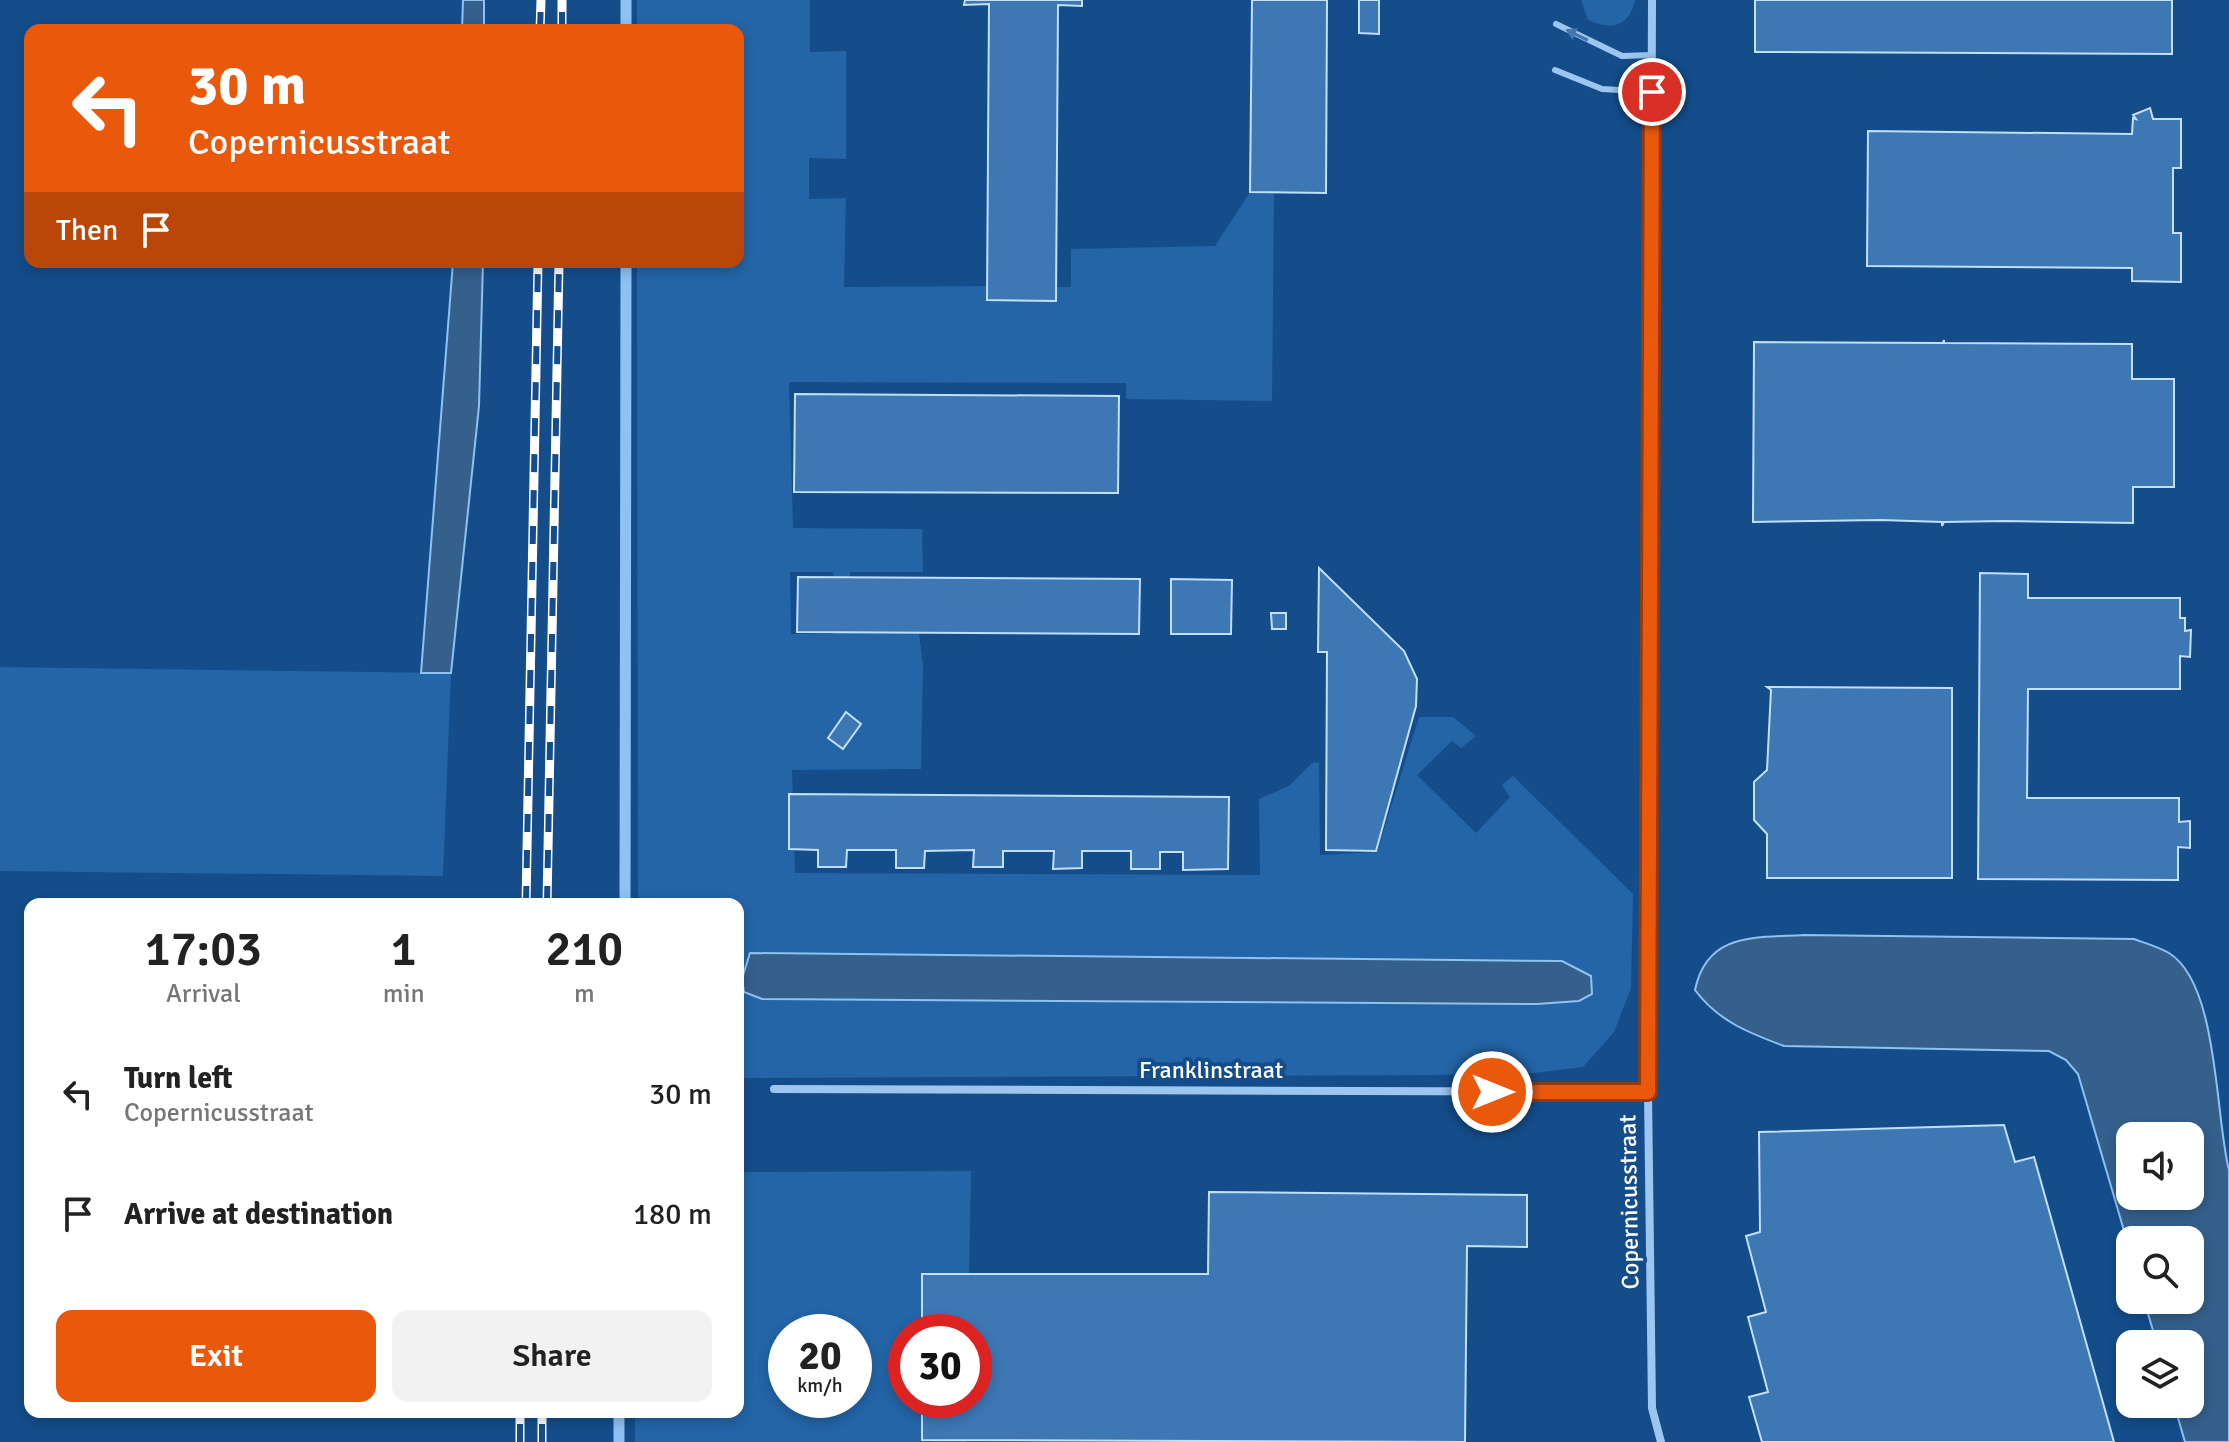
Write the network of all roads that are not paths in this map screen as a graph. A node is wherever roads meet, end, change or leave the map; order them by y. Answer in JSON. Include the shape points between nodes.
{"nodes":[{"id":1,"x":1652,"y":0,"type":"edge"},
{"id":2,"x":1556,"y":24,"type":"dead end"},
{"id":3,"x":1652,"y":55,"type":"junction"},
{"id":4,"x":1555,"y":70,"type":"dead end"},
{"id":5,"x":1652,"y":92,"type":"junction"},
{"id":6,"x":774,"y":1089,"type":"dead end"},
{"id":7,"x":1648,"y":1092,"type":"junction"},
{"id":8,"x":1661,"y":1442,"type":"edge"}],
"edges":[{"from":1,"to":3,"type":"street","name":"Copernicusstraat"},
{"from":3,"to":2,"type":"lane","one_way":true,"via":[[1622,56]]},
{"from":3,"to":5,"type":"street","name":"Copernicusstraat"},
{"from":4,"to":5,"type":"lane","via":[[1602,89]]},
{"from":5,"to":7,"type":"street","name":"Copernicusstraat"},
{"from":6,"to":7,"type":"street","name":"Franklinstraat"},
{"from":7,"to":8,"type":"street","name":"Copernicusstraat","via":[[1652,1408]]}]}
